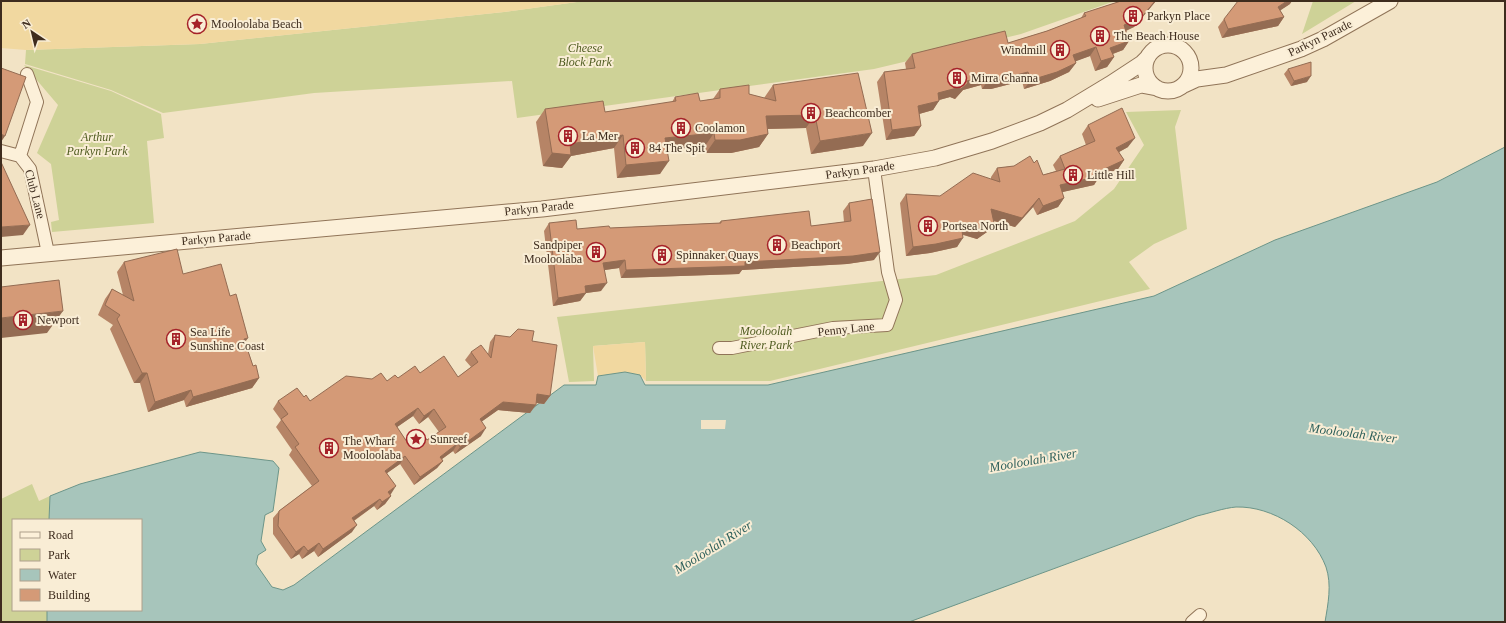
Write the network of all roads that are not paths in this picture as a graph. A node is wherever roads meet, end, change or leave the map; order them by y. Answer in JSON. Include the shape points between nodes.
{"nodes":[{"id":1,"x":1390,"y":1,"type":"edge"},
{"id":2,"x":1148,"y":57,"type":"junction"},
{"id":3,"x":1190,"y":58,"type":"junction"},
{"id":4,"x":1247,"y":67,"type":"junction"},
{"id":5,"x":27,"y":74,"type":"dead end"},
{"id":6,"x":1184,"y":85,"type":"junction"},
{"id":7,"x":1157,"y":88,"type":"junction"},
{"id":8,"x":1067,"y":110,"type":"junction"},
{"id":9,"x":1,"y":151,"type":"edge"},
{"id":10,"x":20,"y":156,"type":"junction"},
{"id":11,"x":874,"y":169,"type":"junction"},
{"id":12,"x":48,"y":252,"type":"junction"},
{"id":13,"x":1,"y":258,"type":"edge"},
{"id":14,"x":719,"y":348,"type":"dead end"}],
"edges":[{"from":1,"to":4,"type":"street","name":"Parkyn Parade","via":[[1323,39],[1280,57]]},
{"from":2,"to":3,"type":"street","via":[[1157,47],[1169,45],[1180,48]]},
{"from":2,"to":7,"type":"street","via":[[1146,75]]},
{"from":2,"to":8,"type":"street","name":"Parkyn Parade","via":[[1139,66]]},
{"from":3,"to":4,"type":"street","name":"Parkyn Parade","via":[[1199,65],[1212,69]]},
{"from":3,"to":6,"type":"street","via":[[1192,72]]},
{"from":4,"to":6,"type":"street","name":"Parkyn Parade","via":[[1221,77],[1197,79]]},
{"from":5,"to":10,"type":"street","via":[[38,102]]},
{"from":6,"to":7,"type":"street","via":[[1170,91]]},
{"from":7,"to":8,"type":"street","name":"Parkyn Parade","via":[[1134,86]]},
{"from":8,"to":11,"type":"street","name":"Parkyn Parade","via":[[992,141],[935,158]]},
{"from":9,"to":10,"type":"street","name":"Club Lane"},
{"from":10,"to":12,"type":"street","name":"Club Lane","via":[[30,169]]},
{"from":11,"to":12,"type":"street","name":"Parkyn Parade","via":[[534,209]]},
{"from":11,"to":14,"type":"street","name":"Penny Lane","via":[[888,272],[896,300],[887,325],[833,328],[732,348]]},
{"from":12,"to":13,"type":"street","name":"Parkyn Parade"}]}
